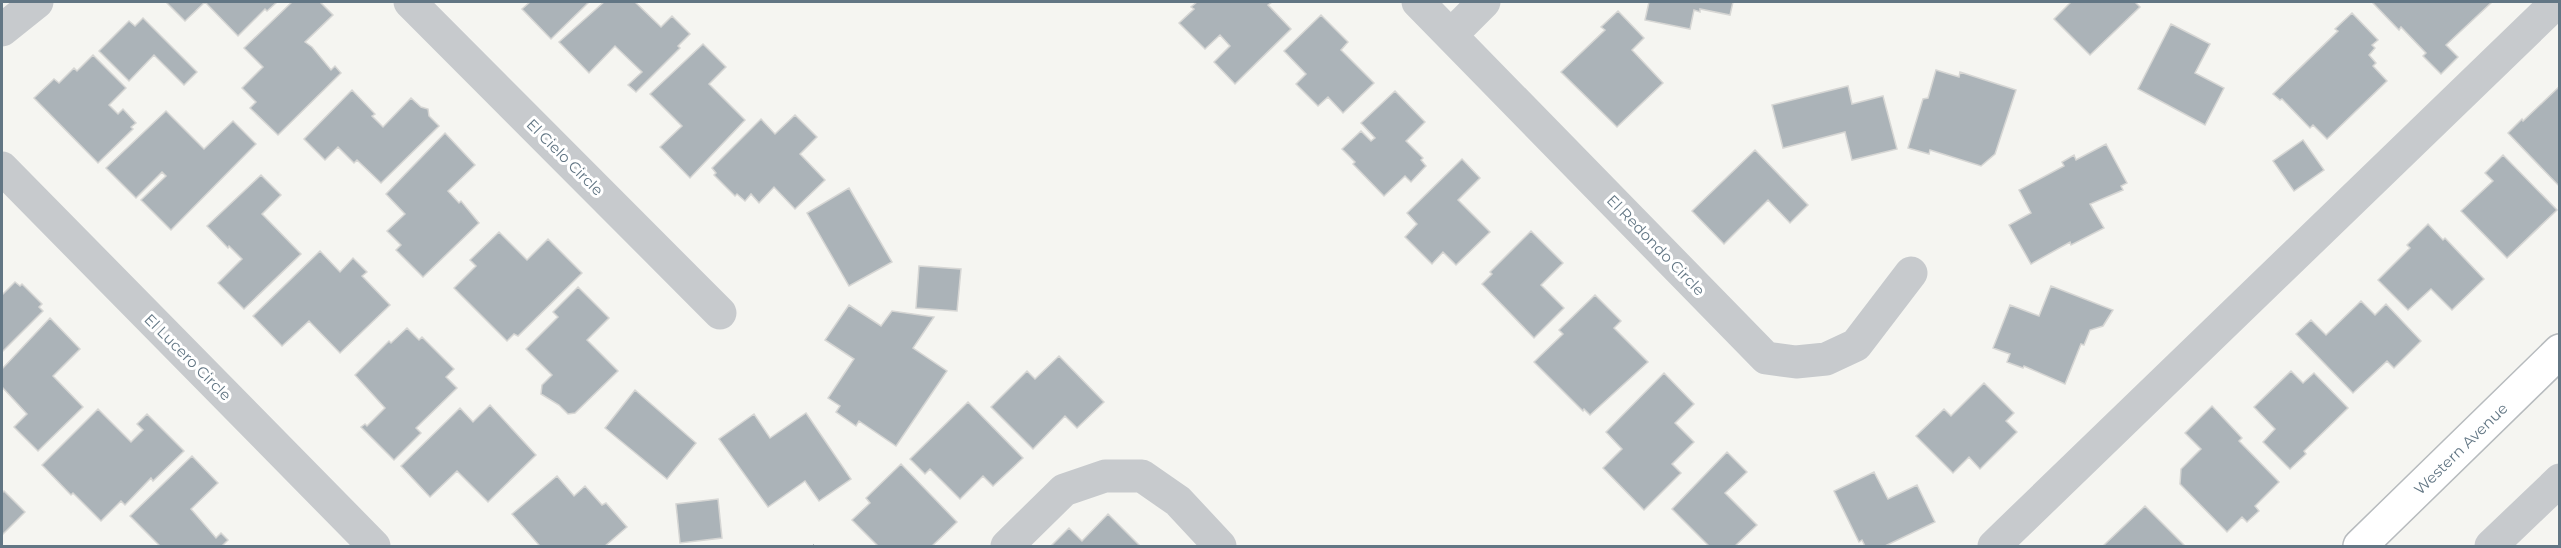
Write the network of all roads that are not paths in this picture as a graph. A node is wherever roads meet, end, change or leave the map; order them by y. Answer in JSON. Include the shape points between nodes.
{"nodes":[{"id":1,"x":37,"y":2,"type":"edge"},
{"id":2,"x":410,"y":2,"type":"edge"},
{"id":3,"x":1418,"y":2,"type":"edge"},
{"id":4,"x":1484,"y":2,"type":"edge"},
{"id":5,"x":2557,"y":2,"type":"edge"},
{"id":6,"x":2,"y":30,"type":"edge"},
{"id":7,"x":1451,"y":35,"type":"junction"},
{"id":8,"x":2,"y":168,"type":"edge"},
{"id":9,"x":1911,"y":273,"type":"dead end"},
{"id":10,"x":720,"y":312,"type":"dead end"},
{"id":11,"x":2559,"y":351,"type":"edge"},
{"id":12,"x":2559,"y":480,"type":"edge"},
{"id":13,"x":374,"y":546,"type":"edge"},
{"id":14,"x":1007,"y":546,"type":"edge"},
{"id":15,"x":1220,"y":546,"type":"edge"},
{"id":16,"x":1994,"y":546,"type":"edge"},
{"id":17,"x":2360,"y":546,"type":"edge"},
{"id":18,"x":2491,"y":546,"type":"edge"}],
"edges":[{"from":1,"to":6,"type":"street"},
{"from":2,"to":10,"type":"street","name":"El Cielo Circle"},
{"from":3,"to":7,"type":"street","name":"El Redondo Circle"},
{"from":4,"to":7,"type":"street"},
{"from":5,"to":16,"type":"street"},
{"from":7,"to":9,"type":"street","name":"El Redondo Circle","via":[[1766,358],[1796,362],[1826,359],[1856,345]]},
{"from":8,"to":13,"type":"street","name":"El Lucero Circle"},
{"from":11,"to":17,"type":"main road","name":"Western Avenue"},
{"from":12,"to":18,"type":"street"},
{"from":14,"to":15,"type":"street","via":[[1064,490],[1105,476],[1142,476],[1178,501]]}]}
